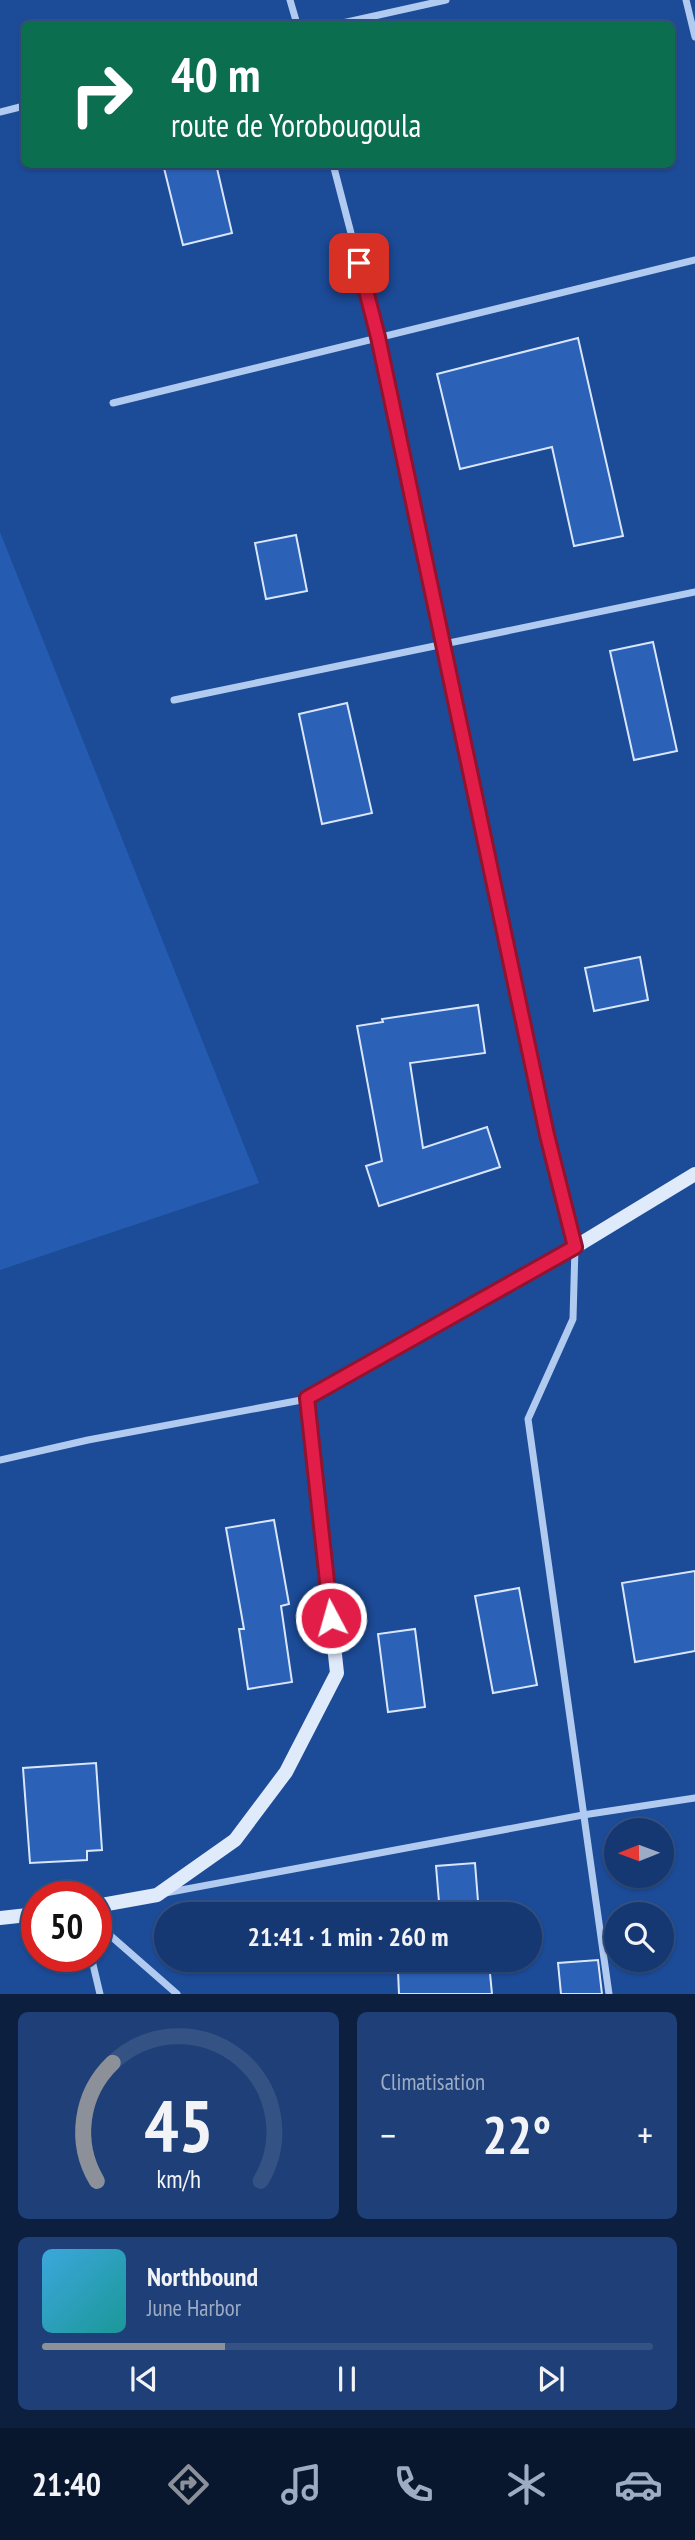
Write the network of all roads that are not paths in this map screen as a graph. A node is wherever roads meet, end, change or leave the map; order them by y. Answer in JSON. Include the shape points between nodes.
{"nodes":[{"id":1,"x":290,"y":0,"type":"edge"},
{"id":2,"x":446,"y":0,"type":"edge"},
{"id":3,"x":685,"y":0,"type":"edge"},
{"id":4,"x":296,"y":21,"type":"edge"},
{"id":5,"x":352,"y":21,"type":"edge"},
{"id":6,"x":695,"y":37,"type":"edge"},
{"id":7,"x":21,"y":107,"type":"edge"},
{"id":8,"x":0,"y":113,"type":"edge"},
{"id":9,"x":334,"y":168,"type":"edge"},
{"id":10,"x":695,"y":260,"type":"edge"},
{"id":11,"x":378,"y":337,"type":"junction"},
{"id":12,"x":113,"y":403,"type":"dead end"},
{"id":13,"x":695,"y":592,"type":"edge"},
{"id":14,"x":443,"y":643,"type":"junction"},
{"id":15,"x":174,"y":700,"type":"dead end"},
{"id":16,"x":695,"y":1174,"type":"edge"},
{"id":17,"x":575,"y":1247,"type":"junction"},
{"id":18,"x":307,"y":1398,"type":"junction"},
{"id":19,"x":0,"y":1460,"type":"edge"},
{"id":20,"x":695,"y":1798,"type":"edge"},
{"id":21,"x":583,"y":1815,"type":"junction"},
{"id":22,"x":157,"y":1895,"type":"junction"},
{"id":23,"x":112,"y":1903,"type":"edge"},
{"id":24,"x":21,"y":1916,"type":"edge"},
{"id":25,"x":0,"y":1918,"type":"edge"},
{"id":26,"x":112,"y":1937,"type":"edge"},
{"id":27,"x":95,"y":1972,"type":"edge"},
{"id":28,"x":100,"y":1994,"type":"edge"},
{"id":29,"x":177,"y":1994,"type":"edge"},
{"id":30,"x":610,"y":1994,"type":"edge"}],
"edges":[{"from":1,"to":4,"type":"street"},
{"from":2,"to":5,"type":"street"},
{"from":3,"to":6,"type":"street"},
{"from":7,"to":8,"type":"street"},
{"from":9,"to":11,"type":"street"},
{"from":10,"to":11,"type":"street"},
{"from":11,"to":12,"type":"street"},
{"from":11,"to":14,"type":"street"},
{"from":13,"to":14,"type":"street"},
{"from":14,"to":15,"type":"street"},
{"from":14,"to":17,"type":"street"},
{"from":16,"to":17,"type":"main road"},
{"from":17,"to":18,"type":"main road"},
{"from":17,"to":21,"type":"street","via":[[573,1319],[528,1419]]},
{"from":18,"to":19,"type":"street"},
{"from":18,"to":22,"type":"main road","via":[[337,1673],[286,1772],[235,1840]]},
{"from":20,"to":21,"type":"street"},
{"from":21,"to":22,"type":"street"},
{"from":21,"to":30,"type":"street"},
{"from":22,"to":23,"type":"main road"},
{"from":24,"to":25,"type":"main road"},
{"from":26,"to":29,"type":"street"},
{"from":27,"to":28,"type":"street"}]}
